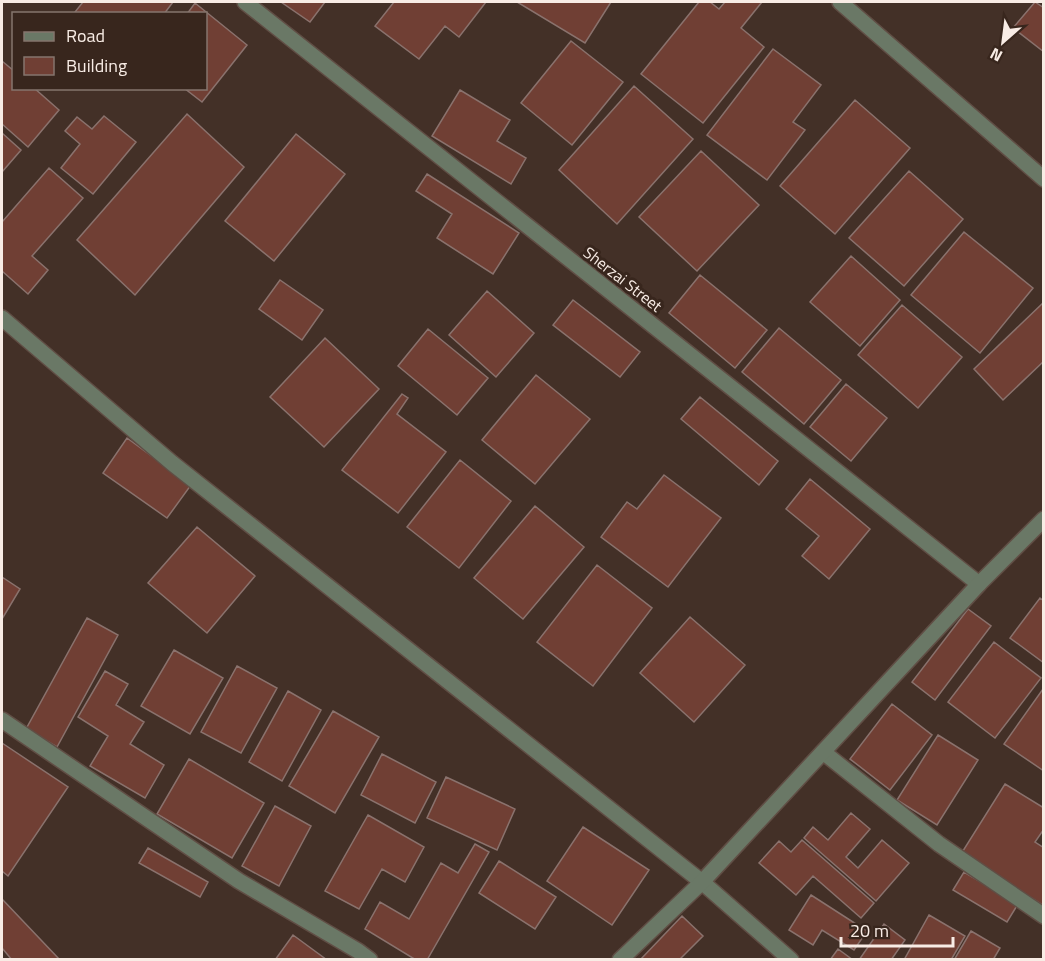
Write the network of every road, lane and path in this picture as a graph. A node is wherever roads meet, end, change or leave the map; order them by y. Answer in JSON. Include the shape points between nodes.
{"nodes":[{"id":1,"x":245,"y":2,"type":"edge"},
{"id":2,"x":840,"y":2,"type":"edge"},
{"id":3,"x":1044,"y":179,"type":"edge"},
{"id":4,"x":2,"y":318,"type":"edge"},
{"id":5,"x":1044,"y":519,"type":"edge"},
{"id":6,"x":979,"y":584,"type":"junction"},
{"id":7,"x":2,"y":720,"type":"edge"},
{"id":8,"x":823,"y":752,"type":"junction"},
{"id":9,"x":702,"y":882,"type":"junction"},
{"id":10,"x":1044,"y":916,"type":"edge"},
{"id":11,"x":370,"y":960,"type":"edge"},
{"id":12,"x":620,"y":960,"type":"edge"},
{"id":13,"x":791,"y":960,"type":"edge"}],
"edges":[{"from":1,"to":6,"type":"street","name":"Sherzai Street"},
{"from":2,"to":3,"type":"street"},
{"from":4,"to":9,"type":"street","via":[[172,463]]},
{"from":5,"to":6,"type":"street"},
{"from":6,"to":8,"type":"street"},
{"from":7,"to":11,"type":"street","via":[[238,881]]},
{"from":8,"to":9,"type":"street"},
{"from":8,"to":10,"type":"street","via":[[939,844]]},
{"from":9,"to":12,"type":"street"},
{"from":9,"to":13,"type":"street"}]}
